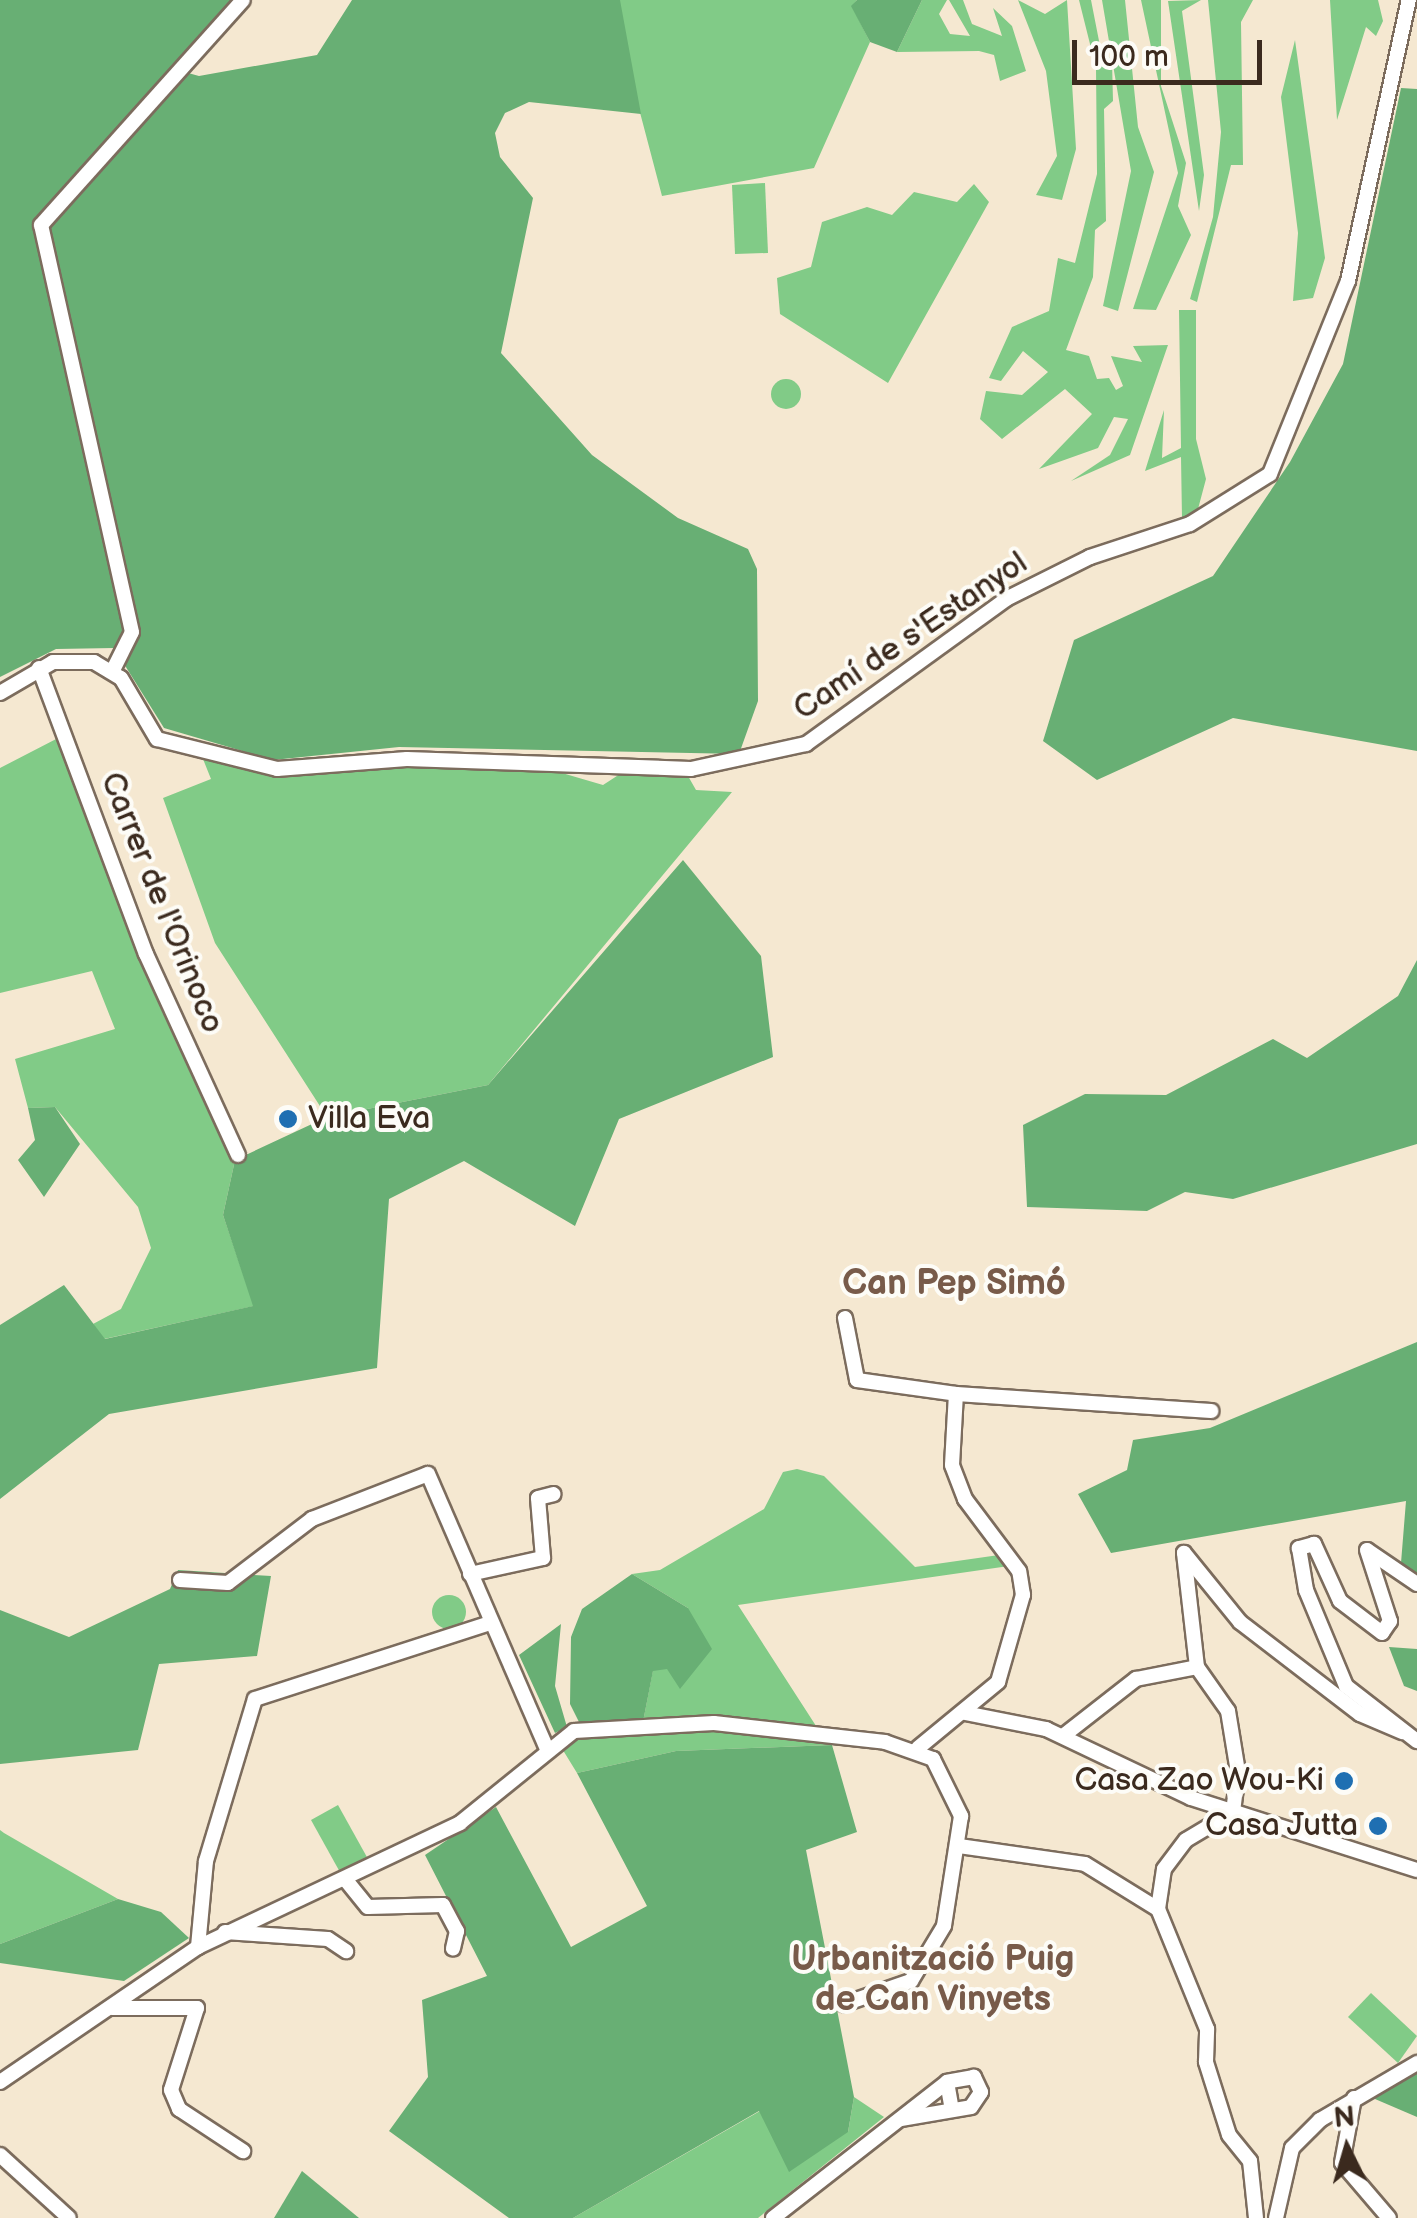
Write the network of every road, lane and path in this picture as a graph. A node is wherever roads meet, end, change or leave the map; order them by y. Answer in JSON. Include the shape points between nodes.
{"nodes":[{"id":1,"x":243,"y":0,"type":"edge"},
{"id":2,"x":1410,"y":0,"type":"edge"},
{"id":3,"x":38,"y":668,"type":"junction"},
{"id":4,"x":113,"y":670,"type":"junction"},
{"id":5,"x":0,"y":692,"type":"edge"},
{"id":6,"x":238,"y":1155,"type":"dead end"},
{"id":7,"x":845,"y":1318,"type":"dead end"},
{"id":8,"x":956,"y":1394,"type":"junction"},
{"id":9,"x":1211,"y":1411,"type":"dead end"},
{"id":10,"x":554,"y":1494,"type":"dead end"},
{"id":11,"x":470,"y":1574,"type":"junction"},
{"id":12,"x":180,"y":1580,"type":"dead end"},
{"id":13,"x":1417,"y":1584,"type":"edge"},
{"id":14,"x":490,"y":1623,"type":"junction"},
{"id":15,"x":1198,"y":1667,"type":"junction"},
{"id":16,"x":966,"y":1713,"type":"junction"},
{"id":17,"x":1402,"y":1732,"type":"junction"},
{"id":18,"x":1063,"y":1736,"type":"junction"},
{"id":19,"x":1417,"y":1741,"type":"edge"},
{"id":20,"x":918,"y":1748,"type":"junction"},
{"id":21,"x":547,"y":1749,"type":"junction"},
{"id":22,"x":1233,"y":1812,"type":"junction"},
{"id":23,"x":959,"y":1846,"type":"junction"},
{"id":24,"x":1417,"y":1870,"type":"edge"},
{"id":25,"x":345,"y":1880,"type":"junction"},
{"id":26,"x":1158,"y":1909,"type":"junction"},
{"id":27,"x":225,"y":1932,"type":"junction"},
{"id":28,"x":198,"y":1947,"type":"junction"},
{"id":29,"x":453,"y":1949,"type":"dead end"},
{"id":30,"x":346,"y":1951,"type":"dead end"},
{"id":31,"x":844,"y":2004,"type":"dead end"},
{"id":32,"x":112,"y":2008,"type":"junction"},
{"id":33,"x":1417,"y":2063,"type":"edge"},
{"id":34,"x":0,"y":2082,"type":"edge"},
{"id":35,"x":948,"y":2082,"type":"junction"},
{"id":36,"x":1354,"y":2098,"type":"junction"},
{"id":37,"x":951,"y":2105,"type":"junction"},
{"id":38,"x":890,"y":2124,"type":"junction"},
{"id":39,"x":243,"y":2151,"type":"dead end"},
{"id":40,"x":0,"y":2155,"type":"edge"},
{"id":41,"x":69,"y":2218,"type":"edge"},
{"id":42,"x":772,"y":2218,"type":"edge"},
{"id":43,"x":1256,"y":2218,"type":"edge"},
{"id":44,"x":1276,"y":2218,"type":"edge"},
{"id":45,"x":1389,"y":2218,"type":"edge"}],
"edges":[{"from":1,"to":4,"type":"street","via":[[40,225],[132,632]]},
{"from":2,"to":4,"type":"street","name":"Camí de s'Estanyol","via":[[1348,281],[1270,474],[1190,524],[1090,556],[1006,599],[825,734],[705,768],[407,758],[277,769],[156,739]]},
{"from":3,"to":4,"type":"street","via":[[72,659]]},
{"from":3,"to":5,"type":"street"},
{"from":3,"to":6,"type":"street","name":"Carrer de l'Orinoco","via":[[146,954]]},
{"from":7,"to":8,"type":"street","via":[[857,1380]]},
{"from":8,"to":9,"type":"street"},
{"from":8,"to":16,"type":"street","via":[[952,1465],[965,1500],[1019,1571],[1023,1595],[998,1682]]},
{"from":10,"to":11,"type":"street","via":[[538,1498],[543,1558]]},
{"from":11,"to":12,"type":"street","via":[[428,1474],[312,1519],[228,1583]]},
{"from":11,"to":14,"type":"street"},
{"from":13,"to":17,"type":"street","via":[[1367,1550],[1390,1621],[1382,1633],[1340,1601],[1314,1544],[1299,1548],[1306,1590],[1346,1686]]},
{"from":14,"to":21,"type":"street"},
{"from":14,"to":28,"type":"street","via":[[254,1699],[206,1861]]},
{"from":15,"to":17,"type":"street","via":[[1188,1550],[1240,1622],[1360,1714]]},
{"from":15,"to":18,"type":"street","via":[[1136,1678]]},
{"from":15,"to":22,"type":"street","via":[[1228,1712],[1238,1772]]},
{"from":16,"to":18,"type":"street"},
{"from":16,"to":20,"type":"street"},
{"from":17,"to":19,"type":"street"},
{"from":18,"to":22,"type":"street"},
{"from":20,"to":21,"type":"street","via":[[714,1723],[574,1732]]},
{"from":20,"to":23,"type":"street","via":[[956,1791]]},
{"from":21,"to":25,"type":"street","via":[[460,1823]]},
{"from":22,"to":24,"type":"street"},
{"from":22,"to":26,"type":"street","via":[[1186,1840],[1164,1868]]},
{"from":23,"to":26,"type":"street","via":[[1085,1864],[1139,1889]]},
{"from":23,"to":31,"type":"street","via":[[944,1926],[919,1974]]},
{"from":25,"to":27,"type":"street"},
{"from":25,"to":29,"type":"street","via":[[368,1907],[443,1905],[457,1932]]},
{"from":26,"to":43,"type":"street","via":[[1207,2029],[1206,2062],[1229,2135],[1250,2160]]},
{"from":27,"to":28,"type":"street"},
{"from":27,"to":30,"type":"street","via":[[328,1939]]},
{"from":28,"to":32,"type":"street"},
{"from":32,"to":34,"type":"street"},
{"from":32,"to":39,"type":"street","via":[[198,2008],[171,2090],[180,2109]]},
{"from":33,"to":36,"type":"street"},
{"from":35,"to":37,"type":"street"},
{"from":35,"to":37,"type":"street","via":[[965,2074],[980,2092],[971,2108]]},
{"from":35,"to":38,"type":"street"},
{"from":36,"to":44,"type":"street","via":[[1292,2148]]},
{"from":36,"to":45,"type":"street","via":[[1342,2163]]},
{"from":37,"to":38,"type":"street"},
{"from":38,"to":42,"type":"street"},
{"from":40,"to":41,"type":"street"}]}
